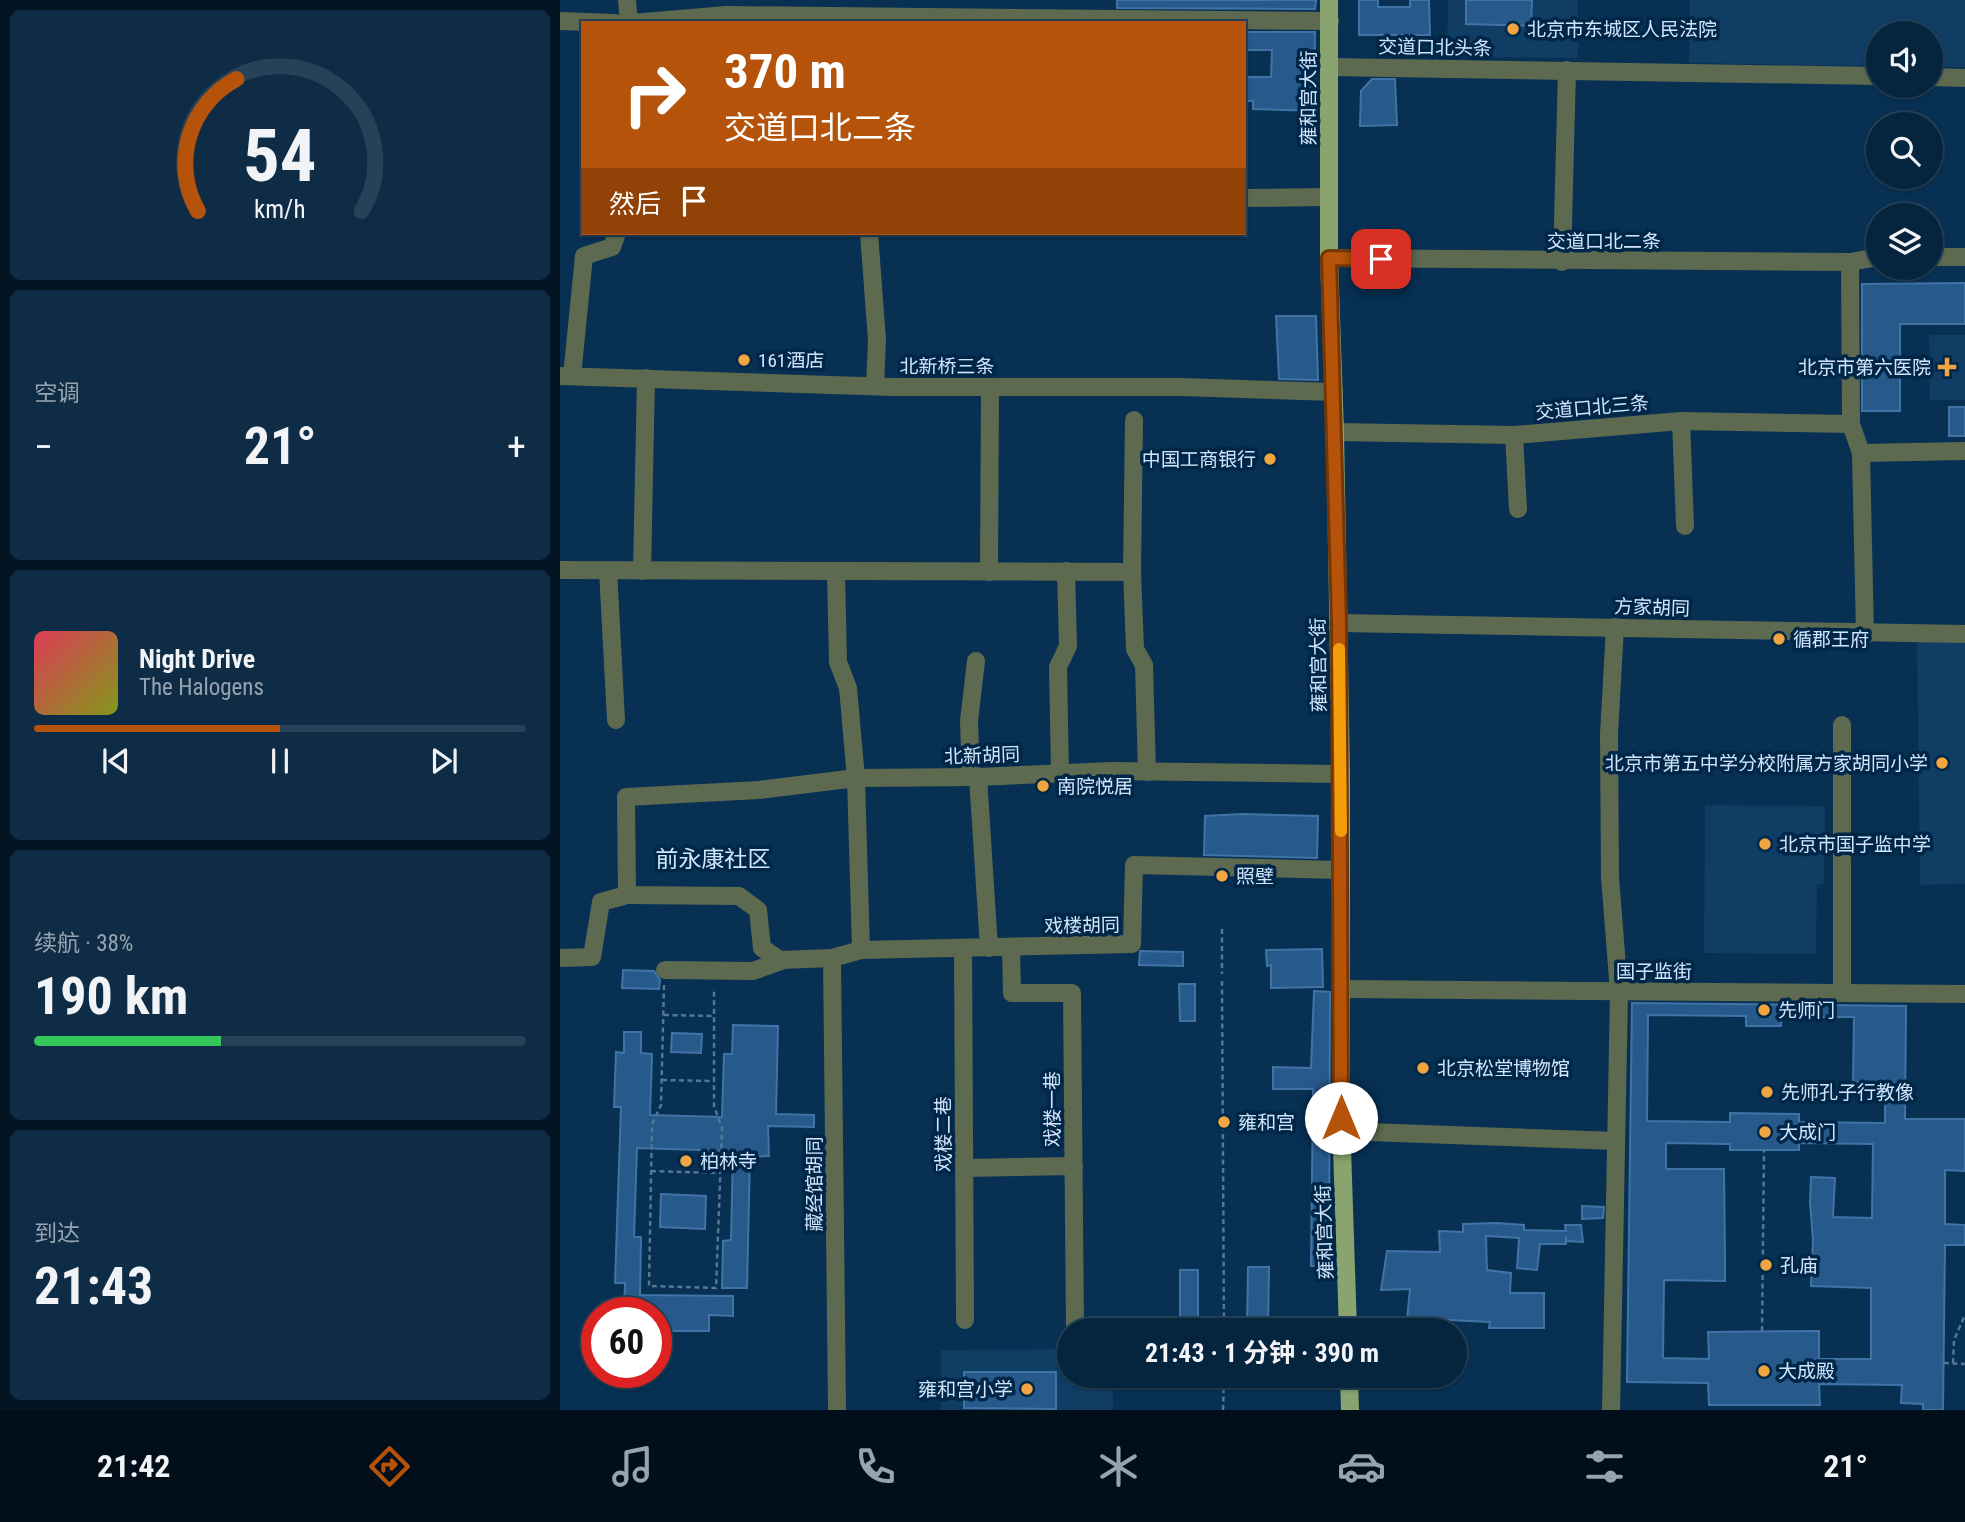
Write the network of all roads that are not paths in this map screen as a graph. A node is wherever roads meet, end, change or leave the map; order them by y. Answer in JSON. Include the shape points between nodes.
{"nodes":[{"id":1,"x":627,"y":0,"type":"edge"},
{"id":2,"x":1329,"y":0,"type":"edge"},
{"id":3,"x":726,"y":19,"type":"edge"},
{"id":4,"x":851,"y":20,"type":"edge"},
{"id":5,"x":560,"y":21,"type":"edge"},
{"id":6,"x":631,"y":21,"type":"edge"},
{"id":7,"x":678,"y":21,"type":"edge"},
{"id":8,"x":1329,"y":21,"type":"junction"},
{"id":9,"x":581,"y":22,"type":"edge"},
{"id":10,"x":1328,"y":67,"type":"junction"},
{"id":11,"x":1567,"y":70,"type":"junction"},
{"id":12,"x":1866,"y":76,"type":"edge"},
{"id":13,"x":1943,"y":77,"type":"edge"},
{"id":14,"x":1965,"y":78,"type":"edge"},
{"id":15,"x":1328,"y":197,"type":"junction"},
{"id":16,"x":1246,"y":198,"type":"edge"},
{"id":17,"x":616,"y":235,"type":"edge"},
{"id":18,"x":869,"y":235,"type":"edge"},
{"id":19,"x":1943,"y":257,"type":"edge"},
{"id":20,"x":1965,"y":257,"type":"edge"},
{"id":21,"x":1329,"y":258,"type":"junction"},
{"id":22,"x":1866,"y":259,"type":"edge"},
{"id":23,"x":1562,"y":262,"type":"junction"},
{"id":24,"x":1850,"y":262,"type":"junction"},
{"id":25,"x":566,"y":376,"type":"edge"},
{"id":26,"x":646,"y":378,"type":"junction"},
{"id":27,"x":875,"y":386,"type":"junction"},
{"id":28,"x":990,"y":387,"type":"junction"},
{"id":29,"x":1334,"y":392,"type":"junction"},
{"id":30,"x":1134,"y":420,"type":"dead end"},
{"id":31,"x":1681,"y":421,"type":"junction"},
{"id":32,"x":1851,"y":424,"type":"junction"},
{"id":33,"x":1335,"y":432,"type":"junction"},
{"id":34,"x":1514,"y":435,"type":"junction"},
{"id":35,"x":1965,"y":451,"type":"edge"},
{"id":36,"x":1861,"y":453,"type":"junction"},
{"id":37,"x":1518,"y":509,"type":"dead end"},
{"id":38,"x":1685,"y":526,"type":"dead end"},
{"id":39,"x":560,"y":570,"type":"edge"},
{"id":40,"x":608,"y":570,"type":"junction"},
{"id":41,"x":642,"y":571,"type":"junction"},
{"id":42,"x":989,"y":572,"type":"junction"},
{"id":43,"x":1066,"y":572,"type":"junction"},
{"id":44,"x":1132,"y":572,"type":"junction"},
{"id":45,"x":836,"y":573,"type":"junction"},
{"id":46,"x":1339,"y":623,"type":"junction"},
{"id":47,"x":1615,"y":627,"type":"junction"},
{"id":48,"x":1965,"y":634,"type":"edge"},
{"id":49,"x":1865,"y":635,"type":"junction"},
{"id":50,"x":976,"y":661,"type":"dead end"},
{"id":51,"x":616,"y":720,"type":"dead end"},
{"id":52,"x":1842,"y":725,"type":"dead end"},
{"id":53,"x":1147,"y":772,"type":"junction"},
{"id":54,"x":1060,"y":773,"type":"junction"},
{"id":55,"x":1341,"y":774,"type":"junction"},
{"id":56,"x":975,"y":777,"type":"junction"},
{"id":57,"x":856,"y":778,"type":"junction"},
{"id":58,"x":1340,"y":870,"type":"junction"},
{"id":59,"x":627,"y":895,"type":"junction"},
{"id":60,"x":1011,"y":947,"type":"junction"},
{"id":61,"x":962,"y":948,"type":"junction"},
{"id":62,"x":989,"y":948,"type":"junction"},
{"id":63,"x":861,"y":950,"type":"junction"},
{"id":64,"x":560,"y":958,"type":"edge"},
{"id":65,"x":832,"y":958,"type":"junction"},
{"id":66,"x":784,"y":960,"type":"junction"},
{"id":67,"x":665,"y":970,"type":"road end"},
{"id":68,"x":1342,"y":989,"type":"junction"},
{"id":69,"x":1619,"y":992,"type":"junction"},
{"id":70,"x":1842,"y":993,"type":"junction"},
{"id":71,"x":1965,"y":994,"type":"edge"},
{"id":72,"x":1342,"y":1131,"type":"junction"},
{"id":73,"x":1616,"y":1141,"type":"junction"},
{"id":74,"x":1074,"y":1166,"type":"junction"},
{"id":75,"x":965,"y":1168,"type":"junction"},
{"id":76,"x":1075,"y":1318,"type":"edge"},
{"id":77,"x":1348,"y":1318,"type":"edge"},
{"id":78,"x":965,"y":1320,"type":"dead end"},
{"id":79,"x":1349,"y":1388,"type":"edge"},
{"id":80,"x":836,"y":1410,"type":"edge"},
{"id":81,"x":1350,"y":1410,"type":"edge"},
{"id":82,"x":1611,"y":1410,"type":"edge"}],
"edges":[{"from":1,"to":6,"type":"street"},
{"from":2,"to":8,"type":"main road","name":"雍和宫大街"},
{"from":3,"to":4,"type":"street"},
{"from":3,"to":7,"type":"street"},
{"from":4,"to":8,"type":"street"},
{"from":5,"to":9,"type":"street"},
{"from":8,"to":10,"type":"main road","name":"雍和宫大街"},
{"from":10,"to":11,"type":"street","name":"交道口北头条"},
{"from":10,"to":15,"type":"main road","name":"雍和宫大街"},
{"from":11,"to":12,"type":"street","name":"交道口北头条"},
{"from":11,"to":23,"type":"street"},
{"from":13,"to":14,"type":"street"},
{"from":15,"to":16,"type":"street"},
{"from":15,"to":21,"type":"main road","name":"雍和宫大街"},
{"from":17,"to":25,"type":"street","via":[[612,247],[584,256]]},
{"from":18,"to":27,"type":"street","via":[[877,340]]},
{"from":19,"to":20,"type":"street"},
{"from":21,"to":23,"type":"street","name":"交道口北二条"},
{"from":21,"to":29,"type":"main road","name":"雍和宫大街"},
{"from":22,"to":24,"type":"street","name":"交道口北二条"},
{"from":23,"to":24,"type":"street","name":"交道口北二条"},
{"from":24,"to":32,"type":"street"},
{"from":25,"to":26,"type":"street","name":"北新桥三条"},
{"from":26,"to":27,"type":"street","name":"北新桥三条"},
{"from":26,"to":41,"type":"street"},
{"from":27,"to":28,"type":"street","name":"北新桥三条"},
{"from":28,"to":29,"type":"street","name":"北新桥三条"},
{"from":28,"to":42,"type":"street"},
{"from":29,"to":33,"type":"main road","name":"雍和宫大街"},
{"from":30,"to":44,"type":"street"},
{"from":31,"to":32,"type":"street","name":"交道口北三条"},
{"from":31,"to":34,"type":"street","name":"交道口北三条"},
{"from":31,"to":38,"type":"street"},
{"from":32,"to":36,"type":"street"},
{"from":33,"to":34,"type":"street","name":"交道口北三条"},
{"from":33,"to":46,"type":"main road","name":"雍和宫大街"},
{"from":34,"to":37,"type":"street"},
{"from":35,"to":36,"type":"street"},
{"from":36,"to":49,"type":"street"},
{"from":39,"to":40,"type":"street"},
{"from":40,"to":41,"type":"street"},
{"from":40,"to":51,"type":"street"},
{"from":41,"to":45,"type":"street"},
{"from":42,"to":43,"type":"street"},
{"from":42,"to":45,"type":"street"},
{"from":43,"to":44,"type":"street"},
{"from":43,"to":54,"type":"street","via":[[1068,646],[1058,667]]},
{"from":44,"to":53,"type":"street","via":[[1135,649],[1144,664]]},
{"from":45,"to":57,"type":"street","via":[[838,662],[848,688]]},
{"from":46,"to":47,"type":"street","name":"方家胡同"},
{"from":46,"to":55,"type":"main road","name":"雍和宫大街"},
{"from":47,"to":49,"type":"street","name":"方家胡同"},
{"from":47,"to":69,"type":"street","via":[[1609,864]]},
{"from":48,"to":49,"type":"street","name":"方家胡同"},
{"from":50,"to":56,"type":"street","via":[[969,720]]},
{"from":52,"to":70,"type":"street"},
{"from":53,"to":54,"type":"street","name":"北新胡同"},
{"from":53,"to":55,"type":"street","name":"北新胡同"},
{"from":54,"to":56,"type":"street","name":"北新胡同"},
{"from":55,"to":58,"type":"main road","name":"雍和宫大街"},
{"from":56,"to":57,"type":"street","name":"北新胡同"},
{"from":56,"to":62,"type":"street"},
{"from":57,"to":59,"type":"street","name":"北新胡同","via":[[759,790],[626,797]]},
{"from":57,"to":63,"type":"street"},
{"from":58,"to":60,"type":"street","name":"戏楼胡同","via":[[1134,866],[1132,944]]},
{"from":58,"to":68,"type":"main road","name":"雍和宫大街"},
{"from":59,"to":64,"type":"street","via":[[601,902],[592,957]]},
{"from":59,"to":66,"type":"street","via":[[739,897],[758,910],[762,948]]},
{"from":60,"to":62,"type":"street","name":"戏楼胡同"},
{"from":60,"to":74,"type":"street","name":"戏楼一巷","via":[[1012,993],[1072,993]]},
{"from":61,"to":62,"type":"street","name":"戏楼胡同"},
{"from":61,"to":63,"type":"street","name":"戏楼胡同"},
{"from":61,"to":75,"type":"street","name":"戏楼二巷"},
{"from":63,"to":65,"type":"street","name":"戏楼胡同"},
{"from":65,"to":66,"type":"street","name":"戏楼胡同"},
{"from":65,"to":80,"type":"street","name":"藏经馆胡同"},
{"from":66,"to":67,"type":"street","name":"戏楼胡同","via":[[753,971]]},
{"from":68,"to":69,"type":"street","name":"国子监街"},
{"from":68,"to":72,"type":"main road","name":"雍和宫大街"},
{"from":69,"to":70,"type":"street","name":"国子监街"},
{"from":69,"to":73,"type":"street"},
{"from":70,"to":71,"type":"street","name":"国子监街"},
{"from":72,"to":73,"type":"street"},
{"from":72,"to":77,"type":"main road","name":"雍和宫大街"},
{"from":73,"to":82,"type":"street"},
{"from":74,"to":75,"type":"street"},
{"from":74,"to":76,"type":"street","name":"戏楼一巷"},
{"from":75,"to":78,"type":"street","name":"戏楼二巷"},
{"from":79,"to":81,"type":"main road"}]}
